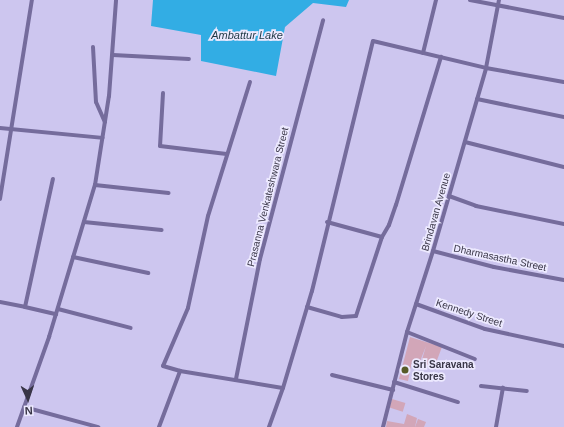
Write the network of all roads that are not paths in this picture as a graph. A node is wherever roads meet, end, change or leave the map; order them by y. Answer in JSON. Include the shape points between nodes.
{"nodes":[{"id":1,"x":32,"y":0,"type":"edge"},
{"id":2,"x":116,"y":0,"type":"edge"},
{"id":3,"x":436,"y":0,"type":"edge"},
{"id":4,"x":470,"y":0,"type":"edge"},
{"id":5,"x":499,"y":0,"type":"edge"},
{"id":6,"x":498,"y":6,"type":"junction"},
{"id":7,"x":564,"y":18,"type":"edge"},
{"id":8,"x":323,"y":20,"type":"dead end"},
{"id":9,"x":93,"y":47,"type":"dead end"},
{"id":10,"x":422,"y":53,"type":"junction"},
{"id":11,"x":113,"y":55,"type":"junction"},
{"id":12,"x":441,"y":57,"type":"junction"},
{"id":13,"x":189,"y":59,"type":"dead end"},
{"id":14,"x":486,"y":68,"type":"junction"},
{"id":15,"x":250,"y":82,"type":"dead end"},
{"id":16,"x":564,"y":82,"type":"edge"},
{"id":17,"x":163,"y":93,"type":"dead end"},
{"id":18,"x":477,"y":99,"type":"junction"},
{"id":19,"x":564,"y":117,"type":"edge"},
{"id":20,"x":105,"y":122,"type":"junction"},
{"id":21,"x":0,"y":128,"type":"edge"},
{"id":22,"x":12,"y":129,"type":"junction"},
{"id":23,"x":103,"y":138,"type":"junction"},
{"id":24,"x":465,"y":142,"type":"junction"},
{"id":25,"x":227,"y":154,"type":"junction"},
{"id":26,"x":564,"y":167,"type":"edge"},
{"id":27,"x":53,"y":179,"type":"dead end"},
{"id":28,"x":95,"y":185,"type":"junction"},
{"id":29,"x":169,"y":194,"type":"dead end"},
{"id":30,"x":449,"y":196,"type":"junction"},
{"id":31,"x":0,"y":199,"type":"edge"},
{"id":32,"x":84,"y":222,"type":"junction"},
{"id":33,"x":327,"y":222,"type":"junction"},
{"id":34,"x":564,"y":224,"type":"edge"},
{"id":35,"x":162,"y":230,"type":"dead end"},
{"id":36,"x":382,"y":236,"type":"junction"},
{"id":37,"x":433,"y":251,"type":"junction"},
{"id":38,"x":73,"y":257,"type":"junction"},
{"id":39,"x":148,"y":273,"type":"dead end"},
{"id":40,"x":564,"y":280,"type":"edge"},
{"id":41,"x":0,"y":302,"type":"edge"},
{"id":42,"x":416,"y":304,"type":"junction"},
{"id":43,"x":25,"y":307,"type":"junction"},
{"id":44,"x":307,"y":307,"type":"junction"},
{"id":45,"x":58,"y":309,"type":"junction"},
{"id":46,"x":56,"y":314,"type":"junction"},
{"id":47,"x":131,"y":328,"type":"dead end"},
{"id":48,"x":407,"y":332,"type":"junction"},
{"id":49,"x":564,"y":346,"type":"edge"},
{"id":50,"x":475,"y":359,"type":"dead end"},
{"id":51,"x":180,"y":371,"type":"junction"},
{"id":52,"x":332,"y":375,"type":"dead end"},
{"id":53,"x":236,"y":379,"type":"junction"},
{"id":54,"x":394,"y":382,"type":"junction"},
{"id":55,"x":481,"y":386,"type":"dead end"},
{"id":56,"x":283,"y":388,"type":"junction"},
{"id":57,"x":503,"y":388,"type":"junction"},
{"id":58,"x":393,"y":390,"type":"junction"},
{"id":59,"x":527,"y":391,"type":"dead end"},
{"id":60,"x":458,"y":402,"type":"dead end"},
{"id":61,"x":24,"y":407,"type":"junction"},
{"id":62,"x":17,"y":427,"type":"edge"},
{"id":63,"x":98,"y":427,"type":"edge"},
{"id":64,"x":159,"y":427,"type":"edge"},
{"id":65,"x":269,"y":427,"type":"edge"},
{"id":66,"x":383,"y":427,"type":"edge"},
{"id":67,"x":496,"y":427,"type":"edge"}],
"edges":[{"from":1,"to":22,"type":"street"},
{"from":2,"to":11,"type":"street"},
{"from":3,"to":10,"type":"street"},
{"from":4,"to":6,"type":"street"},
{"from":5,"to":6,"type":"street","name":"Brindavan Avenue"},
{"from":6,"to":7,"type":"street"},
{"from":6,"to":14,"type":"street","name":"Brindavan Avenue"},
{"from":8,"to":53,"type":"street","name":"Prasanna Venkateshwara Street","via":[[260,259]]},
{"from":9,"to":20,"type":"street","via":[[96,102]]},
{"from":10,"to":12,"type":"street"},
{"from":10,"to":33,"type":"street","via":[[374,41]]},
{"from":11,"to":13,"type":"street"},
{"from":11,"to":20,"type":"street"},
{"from":12,"to":14,"type":"street"},
{"from":12,"to":36,"type":"street","via":[[390,225]]},
{"from":14,"to":16,"type":"street"},
{"from":14,"to":18,"type":"street","name":"Brindavan Avenue"},
{"from":15,"to":25,"type":"street"},
{"from":17,"to":25,"type":"street","via":[[160,146]]},
{"from":18,"to":19,"type":"street"},
{"from":18,"to":24,"type":"street","name":"Brindavan Avenue"},
{"from":20,"to":23,"type":"street"},
{"from":21,"to":22,"type":"street"},
{"from":22,"to":23,"type":"street"},
{"from":22,"to":31,"type":"street"},
{"from":23,"to":28,"type":"street"},
{"from":24,"to":26,"type":"street"},
{"from":24,"to":30,"type":"street","name":"Brindavan Avenue"},
{"from":25,"to":51,"type":"street","via":[[208,216],[188,308],[163,366]]},
{"from":27,"to":43,"type":"street"},
{"from":28,"to":29,"type":"street"},
{"from":28,"to":32,"type":"street"},
{"from":30,"to":34,"type":"street","via":[[476,206]]},
{"from":30,"to":37,"type":"street","name":"Brindavan Avenue"},
{"from":32,"to":35,"type":"street"},
{"from":32,"to":38,"type":"street"},
{"from":33,"to":36,"type":"street"},
{"from":33,"to":44,"type":"street"},
{"from":36,"to":44,"type":"street","via":[[356,316],[342,317]]},
{"from":37,"to":40,"type":"street","name":"Dharmasastha Street","via":[[494,267]]},
{"from":37,"to":42,"type":"street","name":"Brindavan Avenue"},
{"from":38,"to":39,"type":"street"},
{"from":38,"to":45,"type":"street"},
{"from":41,"to":43,"type":"street"},
{"from":42,"to":48,"type":"street","name":"Brindavan Avenue"},
{"from":42,"to":49,"type":"street","name":"Kennedy Street","via":[[485,329]]},
{"from":43,"to":46,"type":"street"},
{"from":44,"to":56,"type":"street"},
{"from":45,"to":46,"type":"street"},
{"from":45,"to":47,"type":"street"},
{"from":46,"to":61,"type":"street"},
{"from":48,"to":50,"type":"street"},
{"from":48,"to":54,"type":"street","name":"Brindavan Avenue"},
{"from":51,"to":53,"type":"street"},
{"from":51,"to":64,"type":"street"},
{"from":52,"to":58,"type":"street"},
{"from":53,"to":56,"type":"street"},
{"from":54,"to":58,"type":"street","name":"Brindavan Avenue"},
{"from":54,"to":60,"type":"street"},
{"from":55,"to":57,"type":"street"},
{"from":56,"to":65,"type":"street"},
{"from":57,"to":59,"type":"street"},
{"from":57,"to":67,"type":"street"},
{"from":58,"to":66,"type":"street","name":"Brindavan Avenue"},
{"from":61,"to":62,"type":"street"},
{"from":61,"to":63,"type":"street"}]}
